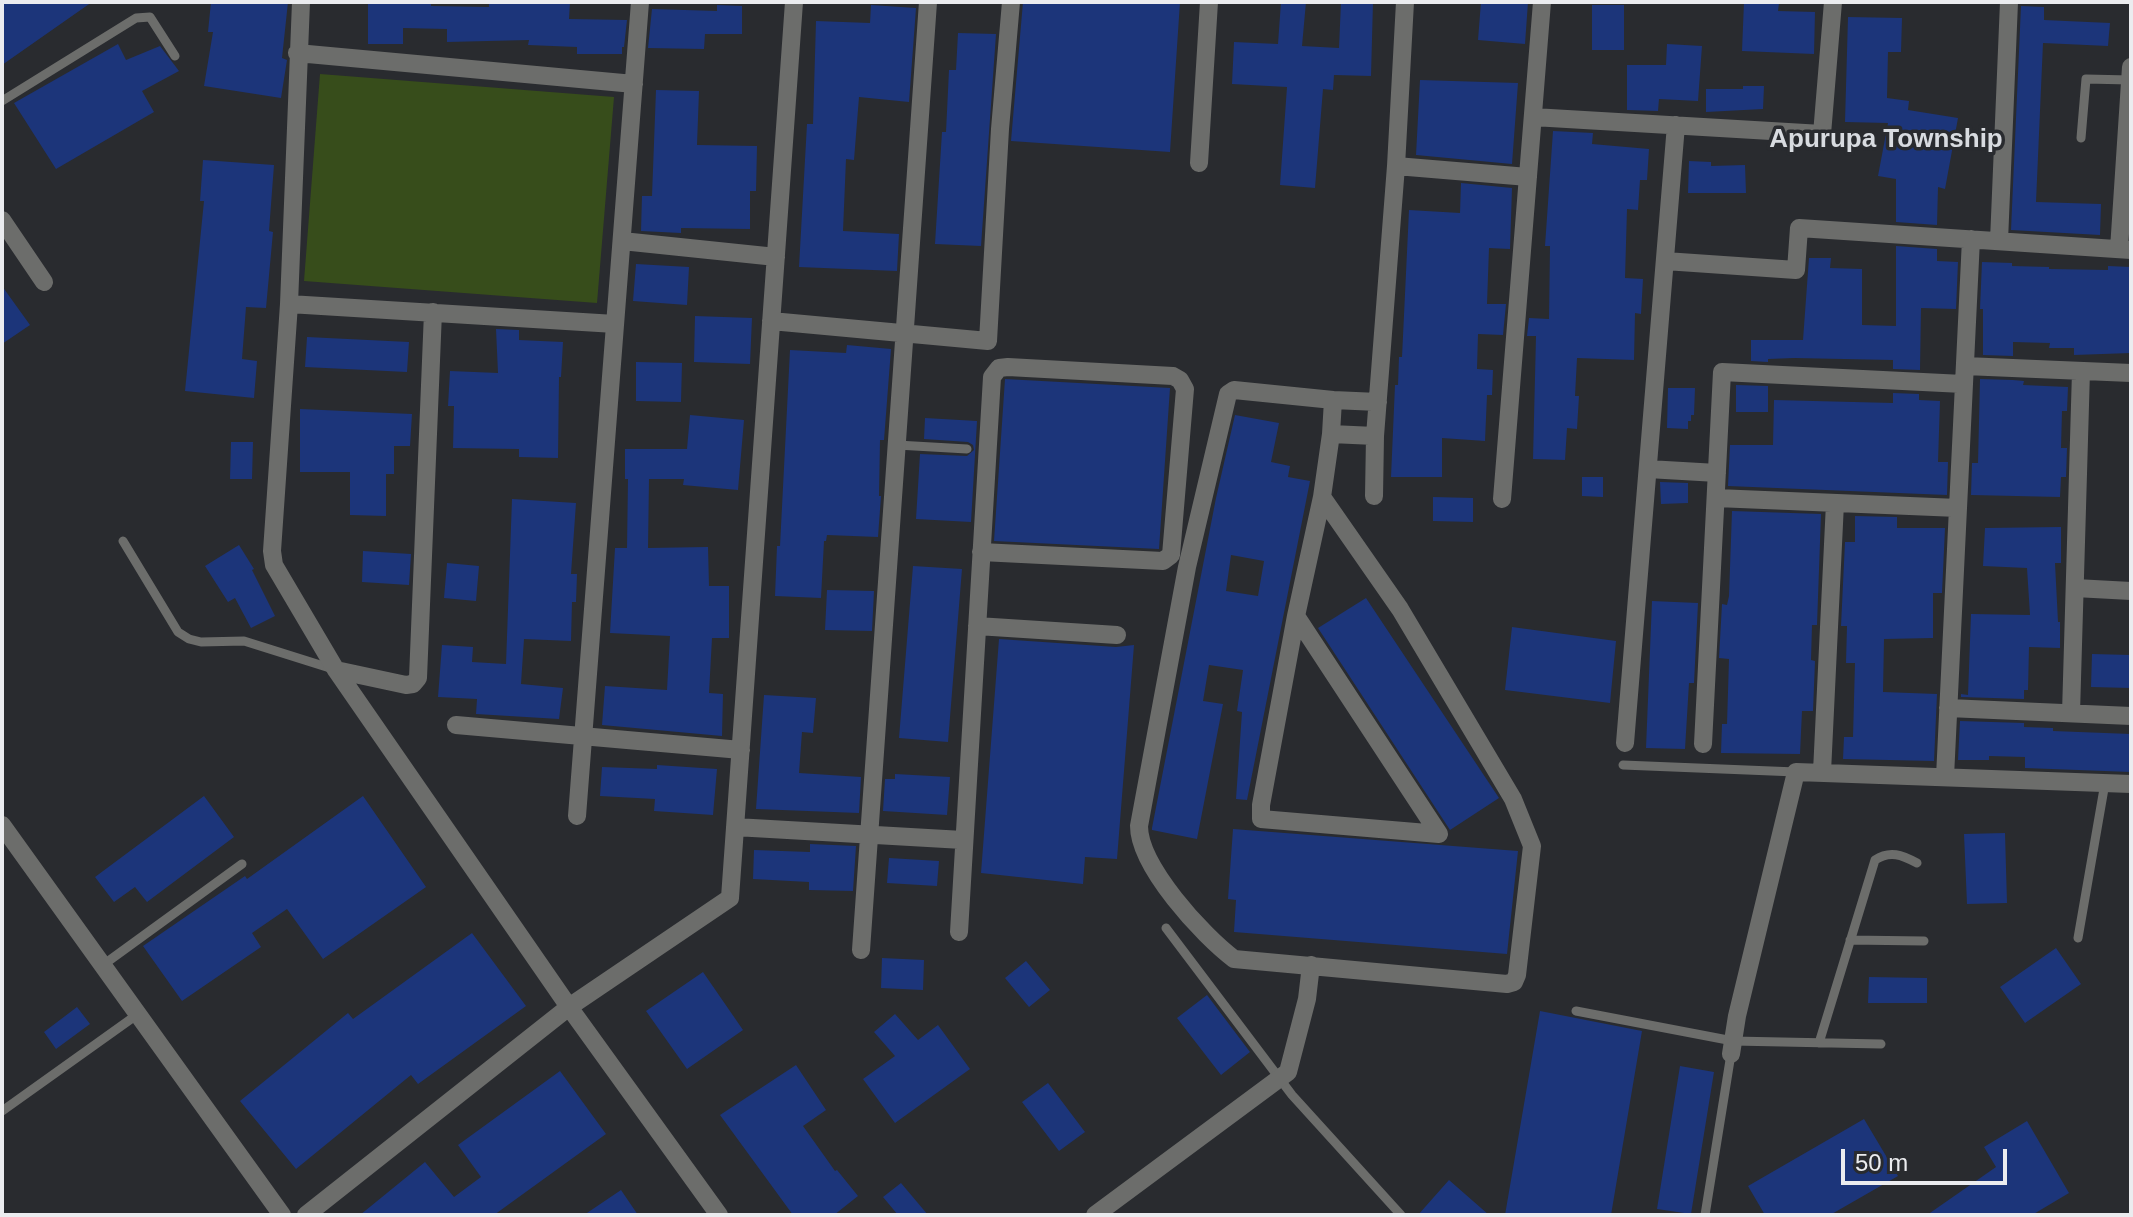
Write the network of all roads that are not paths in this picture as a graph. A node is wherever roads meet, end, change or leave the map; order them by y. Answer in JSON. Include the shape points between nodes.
{"nodes":[{"id":1,"x":301,"y":2,"type":"edge"},
{"id":2,"x":640,"y":2,"type":"edge"},
{"id":3,"x":794,"y":2,"type":"edge"},
{"id":4,"x":928,"y":2,"type":"edge"},
{"id":5,"x":1011,"y":2,"type":"edge"},
{"id":6,"x":1209,"y":2,"type":"edge"},
{"id":7,"x":1405,"y":2,"type":"edge"},
{"id":8,"x":1542,"y":2,"type":"edge"},
{"id":9,"x":1833,"y":2,"type":"edge"},
{"id":10,"x":2009,"y":2,"type":"edge"},
{"id":11,"x":297,"y":53,"type":"junction"},
{"id":12,"x":175,"y":56,"type":"dead end"},
{"id":13,"x":2131,"y":67,"type":"edge"},
{"id":14,"x":2130,"y":80,"type":"edge"},
{"id":15,"x":634,"y":84,"type":"junction"},
{"id":16,"x":2,"y":101,"type":"edge"},
{"id":17,"x":1533,"y":117,"type":"junction"},
{"id":18,"x":1676,"y":125,"type":"junction"},
{"id":19,"x":2081,"y":138,"type":"dead end"},
{"id":20,"x":1199,"y":163,"type":"dead end"},
{"id":21,"x":1396,"y":166,"type":"junction"},
{"id":22,"x":1528,"y":177,"type":"junction"},
{"id":23,"x":2,"y":220,"type":"edge"},
{"id":24,"x":1971,"y":239,"type":"junction"},
{"id":25,"x":622,"y":241,"type":"junction"},
{"id":26,"x":1999,"y":241,"type":"junction"},
{"id":27,"x":2125,"y":250,"type":"edge"},
{"id":28,"x":776,"y":257,"type":"junction"},
{"id":29,"x":1665,"y":261,"type":"junction"},
{"id":30,"x":44,"y":282,"type":"dead end"},
{"id":31,"x":289,"y":304,"type":"junction"},
{"id":32,"x":433,"y":312,"type":"junction"},
{"id":33,"x":771,"y":321,"type":"junction"},
{"id":34,"x":615,"y":324,"type":"junction"},
{"id":35,"x":905,"y":333,"type":"junction"},
{"id":36,"x":2081,"y":371,"type":"junction"},
{"id":37,"x":2131,"y":373,"type":"edge"},
{"id":38,"x":1964,"y":375,"type":"junction"},
{"id":39,"x":1333,"y":400,"type":"junction"},
{"id":40,"x":1378,"y":402,"type":"junction"},
{"id":41,"x":1331,"y":434,"type":"junction"},
{"id":42,"x":1375,"y":436,"type":"junction"},
{"id":43,"x":897,"y":445,"type":"junction"},
{"id":44,"x":967,"y":449,"type":"dead end"},
{"id":45,"x":1648,"y":469,"type":"junction"},
{"id":46,"x":1717,"y":473,"type":"junction"},
{"id":47,"x":1374,"y":496,"type":"dead end"},
{"id":48,"x":1322,"y":497,"type":"junction"},
{"id":49,"x":1716,"y":498,"type":"junction"},
{"id":50,"x":1502,"y":499,"type":"dead end"},
{"id":51,"x":1835,"y":503,"type":"junction"},
{"id":52,"x":1958,"y":508,"type":"junction"},
{"id":53,"x":123,"y":541,"type":"dead end"},
{"id":54,"x":981,"y":552,"type":"junction"},
{"id":55,"x":2075,"y":588,"type":"junction"},
{"id":56,"x":2131,"y":591,"type":"edge"},
{"id":57,"x":1296,"y":616,"type":"junction"},
{"id":58,"x":977,"y":626,"type":"junction"},
{"id":59,"x":1117,"y":635,"type":"dead end"},
{"id":60,"x":336,"y":670,"type":"junction"},
{"id":61,"x":1948,"y":708,"type":"junction"},
{"id":62,"x":2071,"y":713,"type":"junction"},
{"id":63,"x":2131,"y":716,"type":"edge"},
{"id":64,"x":456,"y":725,"type":"dead end"},
{"id":65,"x":583,"y":736,"type":"junction"},
{"id":66,"x":1625,"y":743,"type":"dead end"},
{"id":67,"x":1703,"y":744,"type":"dead end"},
{"id":68,"x":741,"y":750,"type":"junction"},
{"id":69,"x":1623,"y":765,"type":"dead end"},
{"id":70,"x":1796,"y":772,"type":"junction"},
{"id":71,"x":1822,"y":772,"type":"junction"},
{"id":72,"x":1945,"y":777,"type":"junction"},
{"id":73,"x":2105,"y":783,"type":"junction"},
{"id":74,"x":2131,"y":784,"type":"edge"},
{"id":75,"x":577,"y":816,"type":"dead end"},
{"id":76,"x":2,"y":825,"type":"edge"},
{"id":77,"x":735,"y":827,"type":"junction"},
{"id":78,"x":870,"y":835,"type":"junction"},
{"id":79,"x":963,"y":840,"type":"junction"},
{"id":80,"x":1917,"y":863,"type":"dead end"},
{"id":81,"x":242,"y":864,"type":"dead end"},
{"id":82,"x":1166,"y":928,"type":"dead end"},
{"id":83,"x":959,"y":932,"type":"dead end"},
{"id":84,"x":2078,"y":938,"type":"dead end"},
{"id":85,"x":1850,"y":940,"type":"junction"},
{"id":86,"x":1924,"y":941,"type":"dead end"},
{"id":87,"x":861,"y":950,"type":"dead end"},
{"id":88,"x":103,"y":965,"type":"junction"},
{"id":89,"x":1311,"y":965,"type":"junction"},
{"id":90,"x":569,"y":1007,"type":"junction"},
{"id":91,"x":1576,"y":1011,"type":"dead end"},
{"id":92,"x":138,"y":1014,"type":"junction"},
{"id":93,"x":1819,"y":1043,"type":"junction"},
{"id":94,"x":1881,"y":1044,"type":"dead end"},
{"id":95,"x":1732,"y":1048,"type":"junction"},
{"id":96,"x":1280,"y":1078,"type":"junction"},
{"id":97,"x":2,"y":1111,"type":"edge"},
{"id":98,"x":282,"y":1215,"type":"edge"},
{"id":99,"x":306,"y":1215,"type":"edge"},
{"id":100,"x":719,"y":1215,"type":"edge"},
{"id":101,"x":1095,"y":1215,"type":"edge"},
{"id":102,"x":1401,"y":1215,"type":"edge"},
{"id":103,"x":1705,"y":1215,"type":"edge"}],
"edges":[{"from":1,"to":11,"type":"street"},
{"from":2,"to":15,"type":"street"},
{"from":3,"to":28,"type":"street"},
{"from":4,"to":35,"type":"street"},
{"from":5,"to":35,"type":"street","via":[[988,341]]},
{"from":6,"to":20,"type":"street"},
{"from":7,"to":21,"type":"street"},
{"from":8,"to":17,"type":"street"},
{"from":9,"to":18,"type":"street","via":[[1822,134]]},
{"from":10,"to":26,"type":"street"},
{"from":11,"to":15,"type":"street"},
{"from":11,"to":31,"type":"street"},
{"from":12,"to":16,"type":"lane","via":[[150,17],[136,18]]},
{"from":13,"to":14,"type":"street"},
{"from":14,"to":19,"type":"lane","via":[[2086,79]]},
{"from":14,"to":27,"type":"street"},
{"from":15,"to":25,"type":"street"},
{"from":17,"to":18,"type":"street"},
{"from":17,"to":22,"type":"street"},
{"from":18,"to":29,"type":"street"},
{"from":21,"to":22,"type":"street"},
{"from":21,"to":40,"type":"street"},
{"from":22,"to":50,"type":"street"},
{"from":23,"to":30,"type":"street"},
{"from":24,"to":26,"type":"street"},
{"from":24,"to":29,"type":"street","via":[[1799,228],[1796,270]]},
{"from":24,"to":38,"type":"street"},
{"from":25,"to":28,"type":"street"},
{"from":25,"to":34,"type":"street"},
{"from":26,"to":27,"type":"street"},
{"from":28,"to":33,"type":"street"},
{"from":29,"to":45,"type":"street"},
{"from":31,"to":32,"type":"street"},
{"from":31,"to":60,"type":"street","via":[[272,551],[274,565]]},
{"from":32,"to":34,"type":"street"},
{"from":32,"to":60,"type":"street","via":[[418,678],[406,685]]},
{"from":33,"to":35,"type":"street"},
{"from":33,"to":68,"type":"street"},
{"from":34,"to":65,"type":"street"},
{"from":35,"to":43,"type":"street"},
{"from":36,"to":37,"type":"street"},
{"from":36,"to":38,"type":"street"},
{"from":36,"to":55,"type":"street"},
{"from":38,"to":46,"type":"street","via":[[1722,372]]},
{"from":38,"to":52,"type":"street"},
{"from":39,"to":40,"type":"street"},
{"from":39,"to":41,"type":"street"},
{"from":39,"to":89,"type":"street","via":[[1234,390],[1228,394],[1187,567],[1139,826],[1139,841],[1155,874],[1221,950],[1234,959]]},
{"from":40,"to":42,"type":"street"},
{"from":41,"to":42,"type":"street"},
{"from":41,"to":48,"type":"street"},
{"from":42,"to":47,"type":"street"},
{"from":43,"to":44,"type":"lane"},
{"from":43,"to":78,"type":"street"},
{"from":45,"to":46,"type":"street"},
{"from":45,"to":66,"type":"street"},
{"from":46,"to":49,"type":"street"},
{"from":48,"to":57,"type":"street"},
{"from":48,"to":89,"type":"street","via":[[1408,622],[1513,799],[1532,846],[1514,982]]},
{"from":49,"to":51,"type":"street"},
{"from":49,"to":67,"type":"street"},
{"from":51,"to":52,"type":"street"},
{"from":51,"to":71,"type":"street"},
{"from":52,"to":61,"type":"street"},
{"from":53,"to":60,"type":"lane","via":[[178,632],[189,639],[244,641]]},
{"from":54,"to":54,"type":"street","via":[[1163,561],[1171,555],[1185,389],[1180,380],[999,368],[992,377]]},
{"from":54,"to":58,"type":"street"},
{"from":55,"to":56,"type":"street"},
{"from":55,"to":62,"type":"street"},
{"from":57,"to":57,"type":"street","via":[[1261,819],[1439,834]]},
{"from":58,"to":59,"type":"street"},
{"from":58,"to":79,"type":"street"},
{"from":60,"to":90,"type":"street"},
{"from":61,"to":62,"type":"street"},
{"from":61,"to":72,"type":"street"},
{"from":62,"to":63,"type":"street"},
{"from":64,"to":65,"type":"street"},
{"from":65,"to":68,"type":"street"},
{"from":65,"to":75,"type":"street"},
{"from":68,"to":77,"type":"street"},
{"from":69,"to":70,"type":"lane"},
{"from":70,"to":71,"type":"street"},
{"from":70,"to":95,"type":"street"},
{"from":71,"to":72,"type":"street"},
{"from":72,"to":73,"type":"street"},
{"from":73,"to":74,"type":"street"},
{"from":73,"to":84,"type":"lane"},
{"from":76,"to":88,"type":"street"},
{"from":77,"to":78,"type":"street"},
{"from":77,"to":90,"type":"street","via":[[730,898]]},
{"from":78,"to":79,"type":"street"},
{"from":78,"to":87,"type":"street"},
{"from":79,"to":83,"type":"street"},
{"from":80,"to":85,"type":"lane","via":[[1893,854],[1875,860]]},
{"from":81,"to":88,"type":"lane"},
{"from":82,"to":96,"type":"lane"},
{"from":85,"to":86,"type":"lane"},
{"from":85,"to":93,"type":"lane"},
{"from":88,"to":92,"type":"street"},
{"from":89,"to":96,"type":"street","via":[[1288,1072]]},
{"from":90,"to":99,"type":"street"},
{"from":90,"to":100,"type":"street"},
{"from":91,"to":95,"type":"lane"},
{"from":92,"to":97,"type":"lane"},
{"from":92,"to":98,"type":"street"},
{"from":93,"to":94,"type":"lane"},
{"from":93,"to":95,"type":"lane"},
{"from":95,"to":103,"type":"lane"},
{"from":96,"to":101,"type":"street"},
{"from":96,"to":102,"type":"lane"}]}
